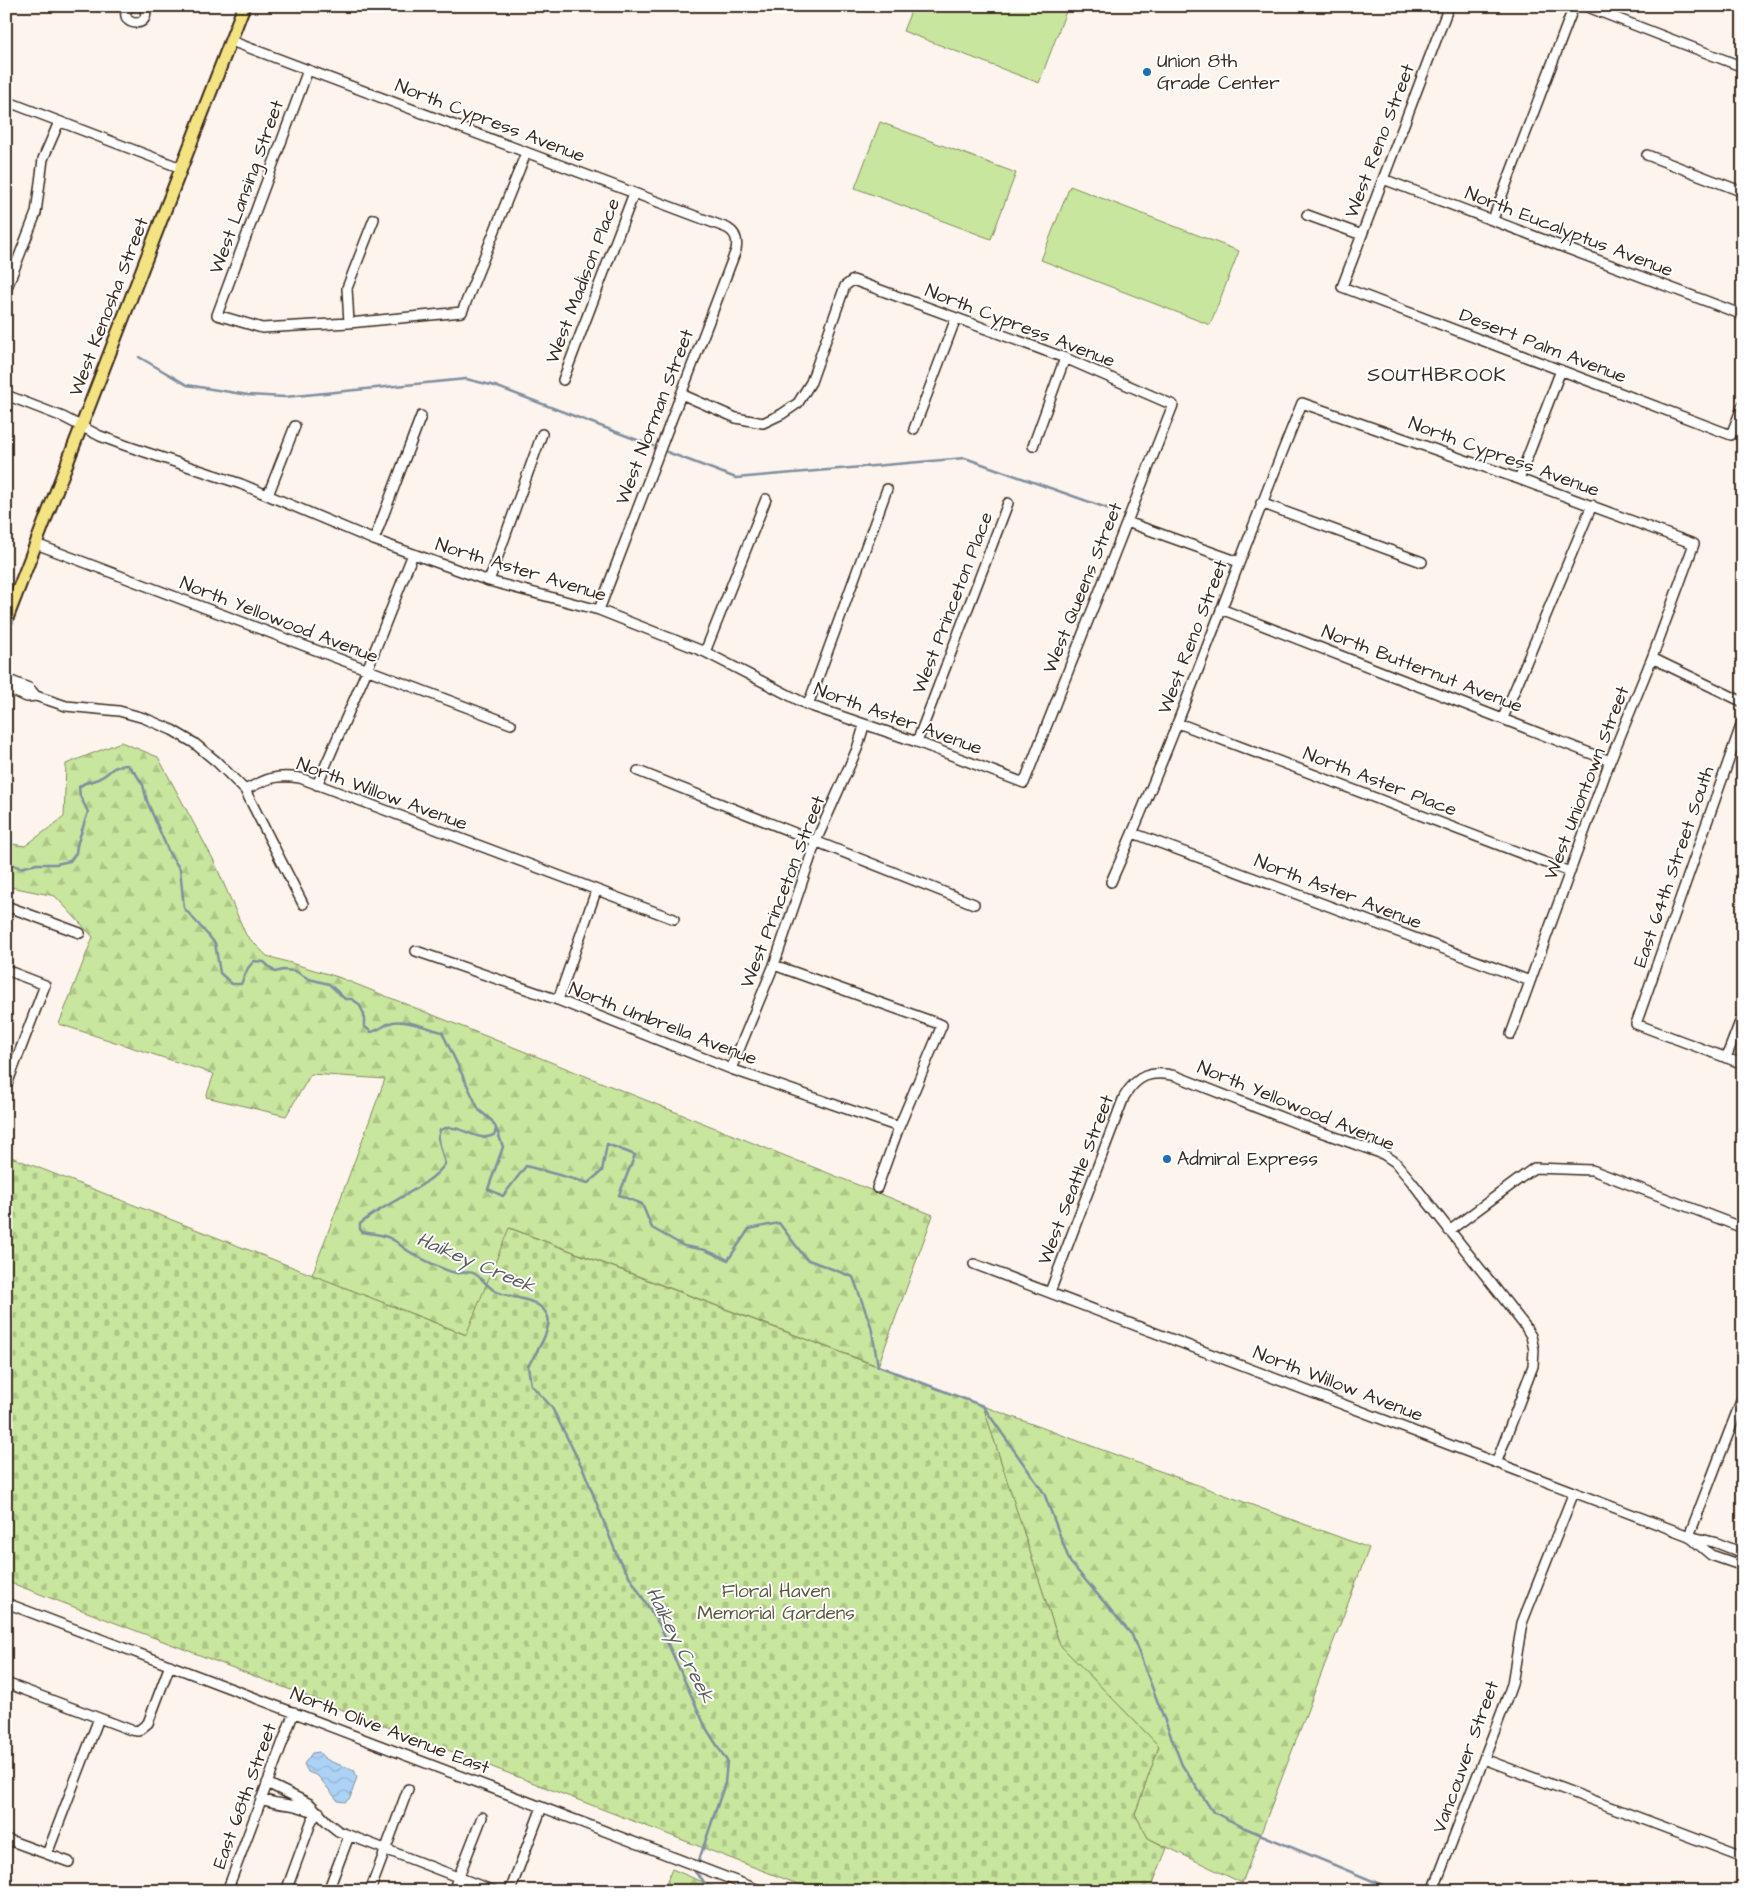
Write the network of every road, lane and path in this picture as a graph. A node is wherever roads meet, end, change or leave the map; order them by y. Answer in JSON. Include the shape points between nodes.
{"nodes":[{"id":1,"x":143,"y":6,"type":"edge"},
{"id":2,"x":244,"y":6,"type":"edge"},
{"id":3,"x":1449,"y":6,"type":"edge"},
{"id":4,"x":1574,"y":6,"type":"edge"},
{"id":5,"x":1584,"y":6,"type":"edge"},
{"id":6,"x":124,"y":7,"type":"edge"},
{"id":7,"x":231,"y":41,"type":"junction"},
{"id":8,"x":1743,"y":67,"type":"edge"},
{"id":9,"x":308,"y":70,"type":"junction"},
{"id":10,"x":6,"y":101,"type":"edge"},
{"id":11,"x":59,"y":122,"type":"junction"},
{"id":12,"x":526,"y":152,"type":"junction"},
{"id":13,"x":1647,"y":155,"type":"dead end"},
{"id":14,"x":181,"y":168,"type":"junction"},
{"id":15,"x":1383,"y":179,"type":"junction"},
{"id":16,"x":1743,"y":192,"type":"edge"},
{"id":17,"x":634,"y":193,"type":"junction"},
{"id":18,"x":1308,"y":215,"type":"dead end"},
{"id":19,"x":374,"y":219,"type":"dead end"},
{"id":20,"x":1493,"y":219,"type":"junction"},
{"id":21,"x":735,"y":235,"type":"joint"},
{"id":22,"x":1362,"y":235,"type":"junction"},
{"id":23,"x":1342,"y":287,"type":"joint"},
{"id":24,"x":6,"y":290,"type":"edge"},
{"id":25,"x":1743,"y":316,"type":"edge"},
{"id":26,"x":956,"y":318,"type":"junction"},
{"id":27,"x":349,"y":323,"type":"junction"},
{"id":28,"x":1065,"y":358,"type":"junction"},
{"id":29,"x":1561,"y":370,"type":"junction"},
{"id":30,"x":563,"y":380,"type":"dead end"},
{"id":31,"x":681,"y":394,"type":"junction"},
{"id":32,"x":6,"y":395,"type":"edge"},
{"id":33,"x":1302,"y":403,"type":"joint"},
{"id":34,"x":1173,"y":405,"type":"joint"},
{"id":35,"x":1743,"y":405,"type":"edge"},
{"id":36,"x":421,"y":416,"type":"dead end"},
{"id":37,"x":82,"y":426,"type":"junction"},
{"id":38,"x":295,"y":426,"type":"dead end"},
{"id":39,"x":914,"y":429,"type":"dead end"},
{"id":40,"x":542,"y":434,"type":"dead end"},
{"id":41,"x":1033,"y":446,"type":"dead end"},
{"id":42,"x":1519,"y":479,"type":"junction"},
{"id":43,"x":887,"y":489,"type":"dead end"},
{"id":44,"x":268,"y":495,"type":"junction"},
{"id":45,"x":766,"y":498,"type":"dead end"},
{"id":46,"x":1008,"y":503,"type":"dead end"},
{"id":47,"x":1261,"y":504,"type":"junction"},
{"id":48,"x":1592,"y":505,"type":"junction"},
{"id":49,"x":1127,"y":522,"type":"junction"},
{"id":50,"x":374,"y":540,"type":"junction"},
{"id":51,"x":36,"y":544,"type":"junction"},
{"id":52,"x":1694,"y":544,"type":"joint"},
{"id":53,"x":413,"y":554,"type":"junction"},
{"id":54,"x":1239,"y":562,"type":"junction"},
{"id":55,"x":1422,"y":562,"type":"dead end"},
{"id":56,"x":489,"y":582,"type":"junction"},
{"id":57,"x":1221,"y":609,"type":"junction"},
{"id":58,"x":599,"y":610,"type":"junction"},
{"id":59,"x":6,"y":621,"type":"edge"},
{"id":60,"x":705,"y":652,"type":"junction"},
{"id":61,"x":1652,"y":658,"type":"junction"},
{"id":62,"x":367,"y":670,"type":"junction"},
{"id":63,"x":6,"y":680,"type":"edge"},
{"id":64,"x":6,"y":688,"type":"edge"},
{"id":65,"x":36,"y":696,"type":"junction"},
{"id":66,"x":1743,"y":702,"type":"edge"},
{"id":67,"x":808,"y":705,"type":"junction"},
{"id":68,"x":1503,"y":718,"type":"junction"},
{"id":69,"x":1743,"y":720,"type":"edge"},
{"id":70,"x":1178,"y":723,"type":"junction"},
{"id":71,"x":511,"y":724,"type":"dead end"},
{"id":72,"x":864,"y":726,"type":"junction"},
{"id":73,"x":917,"y":742,"type":"junction"},
{"id":74,"x":1610,"y":761,"type":"junction"},
{"id":75,"x":638,"y":771,"type":"dead end"},
{"id":76,"x":1024,"y":782,"type":"joint"},
{"id":77,"x":317,"y":785,"type":"junction"},
{"id":78,"x":245,"y":790,"type":"junction"},
{"id":79,"x":1133,"y":833,"type":"junction"},
{"id":80,"x":816,"y":841,"type":"junction"},
{"id":81,"x":1570,"y":872,"type":"junction"},
{"id":82,"x":1111,"y":882,"type":"dead end"},
{"id":83,"x":596,"y":891,"type":"junction"},
{"id":84,"x":303,"y":904,"type":"dead end"},
{"id":85,"x":974,"y":904,"type":"dead end"},
{"id":86,"x":6,"y":906,"type":"edge"},
{"id":87,"x":674,"y":919,"type":"dead end"},
{"id":88,"x":80,"y":933,"type":"dead end"},
{"id":89,"x":416,"y":951,"type":"dead end"},
{"id":90,"x":774,"y":965,"type":"junction"},
{"id":91,"x":6,"y":970,"type":"edge"},
{"id":92,"x":1530,"y":981,"type":"junction"},
{"id":93,"x":558,"y":1000,"type":"junction"},
{"id":94,"x":1743,"y":1014,"type":"edge"},
{"id":95,"x":1511,"y":1034,"type":"dead end"},
{"id":96,"x":1726,"y":1058,"type":"junction"},
{"id":97,"x":1743,"y":1064,"type":"edge"},
{"id":98,"x":732,"y":1069,"type":"junction"},
{"id":99,"x":1164,"y":1073,"type":"joint"},
{"id":100,"x":6,"y":1087,"type":"edge"},
{"id":101,"x":899,"y":1127,"type":"junction"},
{"id":102,"x":877,"y":1188,"type":"dead end"},
{"id":103,"x":1743,"y":1228,"type":"edge"},
{"id":104,"x":1449,"y":1231,"type":"junction"},
{"id":105,"x":974,"y":1264,"type":"dead end"},
{"id":106,"x":1050,"y":1292,"type":"junction"},
{"id":107,"x":1743,"y":1396,"type":"edge"},
{"id":108,"x":1496,"y":1462,"type":"junction"},
{"id":109,"x":1574,"y":1492,"type":"junction"},
{"id":110,"x":1689,"y":1536,"type":"junction"},
{"id":111,"x":1743,"y":1553,"type":"edge"},
{"id":112,"x":1743,"y":1566,"type":"edge"},
{"id":113,"x":6,"y":1603,"type":"edge"},
{"id":114,"x":170,"y":1665,"type":"junction"},
{"id":115,"x":6,"y":1683,"type":"edge"},
{"id":116,"x":294,"y":1712,"type":"junction"},
{"id":117,"x":99,"y":1718,"type":"junction"},
{"id":118,"x":1484,"y":1759,"type":"junction"},
{"id":119,"x":267,"y":1783,"type":"junction"},
{"id":120,"x":408,"y":1789,"type":"dead end"},
{"id":121,"x":261,"y":1799,"type":"junction"},
{"id":122,"x":542,"y":1807,"type":"junction"},
{"id":123,"x":319,"y":1812,"type":"junction"},
{"id":124,"x":482,"y":1817,"type":"dead end"},
{"id":125,"x":349,"y":1836,"type":"junction"},
{"id":126,"x":6,"y":1839,"type":"edge"},
{"id":127,"x":385,"y":1849,"type":"junction"},
{"id":128,"x":47,"y":1854,"type":"junction"},
{"id":129,"x":1743,"y":1857,"type":"edge"},
{"id":130,"x":69,"y":1862,"type":"dead end"},
{"id":131,"x":458,"y":1877,"type":"junction"},
{"id":132,"x":227,"y":1891,"type":"edge"},
{"id":133,"x":286,"y":1891,"type":"edge"},
{"id":134,"x":328,"y":1891,"type":"edge"},
{"id":135,"x":370,"y":1891,"type":"edge"},
{"id":136,"x":453,"y":1891,"type":"edge"},
{"id":137,"x":494,"y":1891,"type":"edge"},
{"id":138,"x":510,"y":1891,"type":"edge"},
{"id":139,"x":762,"y":1891,"type":"edge"},
{"id":140,"x":1433,"y":1891,"type":"edge"}],
"edges":[{"from":1,"to":6,"type":"street","via":[[145,17],[135,24],[126,17]]},
{"from":2,"to":7,"type":"main road","name":"West Kenosha Street"},
{"from":3,"to":15,"type":"street","name":"West Reno Street"},
{"from":4,"to":20,"type":"street"},
{"from":5,"to":8,"type":"street"},
{"from":7,"to":9,"type":"street","name":"North Cypress Avenue"},
{"from":7,"to":14,"type":"main road","name":"West Kenosha Street"},
{"from":9,"to":12,"type":"street","name":"North Cypress Avenue"},
{"from":9,"to":27,"type":"street","name":"West Lansing Street","via":[[217,315],[262,328]]},
{"from":10,"to":11,"type":"street"},
{"from":11,"to":14,"type":"street"},
{"from":11,"to":24,"type":"street","via":[[43,159],[36,213]]},
{"from":12,"to":17,"type":"street","name":"North Cypress Avenue"},
{"from":12,"to":27,"type":"street","via":[[462,312]]},
{"from":13,"to":16,"type":"street"},
{"from":14,"to":37,"type":"main road","name":"West Kenosha Street"},
{"from":15,"to":20,"type":"street","name":"North Eucalyptus Avenue"},
{"from":15,"to":22,"type":"street","name":"West Reno Street"},
{"from":17,"to":21,"type":"street","name":"North Cypress Avenue","via":[[727,228]]},
{"from":17,"to":30,"type":"street","name":"West Madison Place"},
{"from":18,"to":22,"type":"street"},
{"from":19,"to":27,"type":"street","via":[[347,288]]},
{"from":20,"to":25,"type":"street","name":"North Eucalyptus Avenue"},
{"from":21,"to":31,"type":"street","name":"West Norman Street","via":[[736,250]]},
{"from":22,"to":23,"type":"street","name":"West Reno Street"},
{"from":23,"to":29,"type":"street","name":"Desert Palm Avenue"},
{"from":26,"to":28,"type":"street","name":"North Cypress Avenue"},
{"from":26,"to":31,"type":"street","name":"North Cypress Avenue","via":[[854,280],[844,286],[811,382],[798,403],[782,414],[763,423],[736,418]]},
{"from":26,"to":39,"type":"street"},
{"from":28,"to":34,"type":"street","name":"North Cypress Avenue"},
{"from":28,"to":41,"type":"street"},
{"from":29,"to":35,"type":"street","name":"Desert Palm Avenue","via":[[1732,435]]},
{"from":29,"to":42,"type":"street"},
{"from":31,"to":58,"type":"street","name":"West Norman Street"},
{"from":32,"to":37,"type":"street","name":"North Aster Avenue"},
{"from":33,"to":42,"type":"street","name":"North Cypress Avenue"},
{"from":33,"to":47,"type":"street","name":"West Reno Street"},
{"from":34,"to":49,"type":"street","name":"West Queens Street"},
{"from":36,"to":50,"type":"street"},
{"from":37,"to":44,"type":"street","name":"North Aster Avenue","via":[[100,436]]},
{"from":37,"to":51,"type":"main road","name":"West Kenosha Street"},
{"from":38,"to":44,"type":"street"},
{"from":40,"to":56,"type":"street"},
{"from":42,"to":48,"type":"street","name":"North Cypress Avenue"},
{"from":43,"to":67,"type":"street"},
{"from":44,"to":50,"type":"street","name":"North Aster Avenue"},
{"from":45,"to":60,"type":"street"},
{"from":46,"to":73,"type":"street","name":"West Princeton Place"},
{"from":47,"to":54,"type":"street","name":"West Reno Street"},
{"from":47,"to":55,"type":"street"},
{"from":48,"to":52,"type":"street","name":"North Cypress Avenue"},
{"from":48,"to":68,"type":"street"},
{"from":49,"to":54,"type":"street"},
{"from":49,"to":76,"type":"street","name":"West Queens Street"},
{"from":50,"to":53,"type":"street","name":"North Aster Avenue"},
{"from":51,"to":59,"type":"main road","name":"West Kenosha Street"},
{"from":51,"to":62,"type":"street","name":"North Yellowood Avenue"},
{"from":52,"to":61,"type":"street","name":"West Uniontown Street"},
{"from":53,"to":56,"type":"street","name":"North Aster Avenue"},
{"from":53,"to":62,"type":"street"},
{"from":54,"to":57,"type":"street","name":"West Reno Street"},
{"from":56,"to":58,"type":"street","name":"North Aster Avenue"},
{"from":57,"to":68,"type":"street","name":"North Butternut Avenue"},
{"from":57,"to":70,"type":"street","name":"West Reno Street"},
{"from":58,"to":60,"type":"street","name":"North Aster Avenue"},
{"from":60,"to":67,"type":"street","name":"North Aster Avenue"},
{"from":61,"to":66,"type":"street"},
{"from":61,"to":74,"type":"street","name":"West Uniontown Street"},
{"from":62,"to":71,"type":"street","name":"North Yellowood Avenue"},
{"from":62,"to":77,"type":"street"},
{"from":63,"to":65,"type":"street","via":[[29,688]]},
{"from":64,"to":65,"type":"street","via":[[27,697]]},
{"from":65,"to":78,"type":"street","via":[[66,706],[119,711],[165,727],[194,743]]},
{"from":67,"to":72,"type":"street","name":"North Aster Avenue"},
{"from":68,"to":74,"type":"street","name":"North Butternut Avenue"},
{"from":69,"to":96,"type":"street","name":"East 64th Street South","via":[[1636,1024]]},
{"from":70,"to":79,"type":"street","name":"West Reno Street"},
{"from":70,"to":81,"type":"street","name":"North Aster Place"},
{"from":72,"to":73,"type":"street","name":"North Aster Avenue"},
{"from":72,"to":80,"type":"street","name":"West Princeton Street"},
{"from":73,"to":76,"type":"street","name":"North Aster Avenue"},
{"from":74,"to":81,"type":"street","name":"West Uniontown Street"},
{"from":75,"to":80,"type":"street"},
{"from":77,"to":78,"type":"street","name":"North Willow Avenue","via":[[300,778],[273,776]]},
{"from":77,"to":83,"type":"street","name":"North Willow Avenue"},
{"from":78,"to":84,"type":"street"},
{"from":79,"to":82,"type":"street","name":"West Reno Street"},
{"from":79,"to":92,"type":"street","name":"North Aster Avenue"},
{"from":80,"to":85,"type":"street"},
{"from":80,"to":90,"type":"street","name":"West Princeton Street"},
{"from":81,"to":92,"type":"street","name":"West Uniontown Street"},
{"from":83,"to":87,"type":"street","name":"North Willow Avenue"},
{"from":83,"to":93,"type":"street"},
{"from":86,"to":88,"type":"street"},
{"from":89,"to":93,"type":"street","name":"North Umbrella Avenue"},
{"from":90,"to":98,"type":"street","name":"West Princeton Street"},
{"from":90,"to":101,"type":"street","via":[[942,1025]]},
{"from":91,"to":100,"type":"street","via":[[45,985]]},
{"from":92,"to":95,"type":"street","name":"West Uniontown Street"},
{"from":93,"to":98,"type":"street","name":"North Umbrella Avenue"},
{"from":94,"to":96,"type":"street"},
{"from":96,"to":97,"type":"street"},
{"from":98,"to":101,"type":"street","name":"North Umbrella Avenue"},
{"from":99,"to":104,"type":"street","name":"North Yellowood Avenue","via":[[1383,1154],[1395,1162]]},
{"from":99,"to":106,"type":"street","name":"West Seattle Street","via":[[1138,1080],[1124,1097]]},
{"from":101,"to":102,"type":"street"},
{"from":103,"to":104,"type":"street","via":[[1592,1170],[1534,1168]]},
{"from":104,"to":108,"type":"street","via":[[1525,1326],[1534,1350],[1533,1366]]},
{"from":105,"to":106,"type":"street","name":"North Willow Avenue"},
{"from":106,"to":108,"type":"street","name":"North Willow Avenue"},
{"from":107,"to":110,"type":"street"},
{"from":108,"to":109,"type":"street","name":"North Willow Avenue"},
{"from":109,"to":110,"type":"street","name":"North Willow Avenue"},
{"from":109,"to":118,"type":"street","name":"Vancouver Street","via":[[1526,1609],[1512,1684]]},
{"from":110,"to":111,"type":"street","name":"North Willow Avenue"},
{"from":110,"to":112,"type":"street","name":"North Willow Avenue","via":[[1711,1555]]},
{"from":113,"to":114,"type":"street","name":"North Olive Avenue East"},
{"from":114,"to":116,"type":"street","name":"North Olive Avenue East"},
{"from":114,"to":117,"type":"street","via":[[148,1723],[142,1730],[131,1730]]},
{"from":115,"to":117,"type":"street"},
{"from":116,"to":119,"type":"street","name":"East 68th Street"},
{"from":116,"to":122,"type":"street","name":"North Olive Avenue East"},
{"from":117,"to":128,"type":"street"},
{"from":118,"to":129,"type":"street"},
{"from":118,"to":140,"type":"street","name":"Vancouver Street"},
{"from":119,"to":121,"type":"street","name":"East 68th Street"},
{"from":119,"to":123,"type":"street","via":[[310,1804]]},
{"from":120,"to":127,"type":"street"},
{"from":121,"to":123,"type":"street","via":[[280,1806]]},
{"from":121,"to":132,"type":"street","name":"East 68th Street"},
{"from":122,"to":138,"type":"street"},
{"from":122,"to":139,"type":"street","name":"North Olive Avenue East"},
{"from":123,"to":125,"type":"street","via":[[328,1823]]},
{"from":123,"to":133,"type":"street","via":[[312,1820]]},
{"from":124,"to":131,"type":"street"},
{"from":125,"to":127,"type":"street"},
{"from":125,"to":134,"type":"street"},
{"from":126,"to":128,"type":"street"},
{"from":127,"to":131,"type":"street"},
{"from":127,"to":135,"type":"street"},
{"from":128,"to":130,"type":"street"},
{"from":131,"to":136,"type":"street"},
{"from":131,"to":137,"type":"street"}]}
